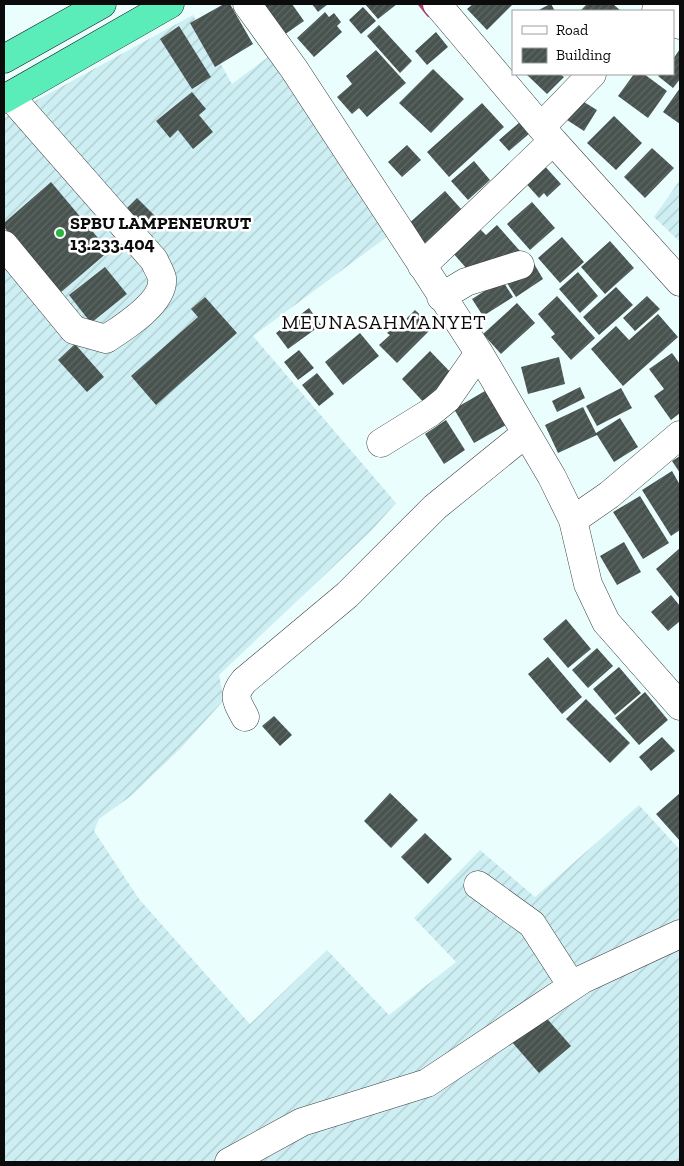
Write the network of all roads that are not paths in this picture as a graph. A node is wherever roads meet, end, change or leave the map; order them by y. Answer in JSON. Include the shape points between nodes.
{"nodes":[{"id":1,"x":102,"y":4,"type":"edge"},
{"id":2,"x":170,"y":4,"type":"edge"},
{"id":3,"x":247,"y":4,"type":"edge"},
{"id":4,"x":438,"y":4,"type":"edge"},
{"id":5,"x":4,"y":59,"type":"edge"},
{"id":6,"x":591,"y":75,"type":"edge"},
{"id":7,"x":7,"y":97,"type":"edge"},
{"id":8,"x":545,"y":142,"type":"junction"},
{"id":9,"x":4,"y":245,"type":"edge"},
{"id":10,"x":520,"y":265,"type":"dead end"},
{"id":11,"x":422,"y":266,"type":"junction"},
{"id":12,"x":680,"y":282,"type":"edge"},
{"id":13,"x":441,"y":297,"type":"junction"},
{"id":14,"x":479,"y":353,"type":"junction"},
{"id":15,"x":525,"y":434,"type":"junction"},
{"id":16,"x":680,"y":435,"type":"edge"},
{"id":17,"x":381,"y":443,"type":"dead end"},
{"id":18,"x":572,"y":520,"type":"junction"},
{"id":19,"x":680,"y":706,"type":"edge"},
{"id":20,"x":245,"y":717,"type":"dead end"},
{"id":21,"x":478,"y":885,"type":"dead end"},
{"id":22,"x":680,"y":934,"type":"edge"},
{"id":23,"x":572,"y":986,"type":"junction"},
{"id":24,"x":229,"y":1162,"type":"edge"}],
"edges":[{"from":1,"to":5,"type":"highway"},
{"from":2,"to":7,"type":"highway"},
{"from":3,"to":11,"type":"street"},
{"from":4,"to":8,"type":"street"},
{"from":6,"to":8,"type":"street"},
{"from":7,"to":9,"type":"street","via":[[154,260],[162,278],[158,294],[136,319],[106,339],[74,330]]},
{"from":8,"to":11,"type":"street"},
{"from":8,"to":12,"type":"street"},
{"from":10,"to":13,"type":"street","via":[[466,282]]},
{"from":11,"to":13,"type":"street"},
{"from":13,"to":14,"type":"street"},
{"from":14,"to":15,"type":"street"},
{"from":14,"to":17,"type":"street","via":[[447,399]]},
{"from":15,"to":18,"type":"street","via":[[552,477]]},
{"from":15,"to":20,"type":"street","via":[[435,506],[347,594],[244,680],[236,691],[236,701]]},
{"from":16,"to":18,"type":"street","via":[[609,495]]},
{"from":18,"to":19,"type":"street","via":[[588,584],[606,622]]},
{"from":21,"to":23,"type":"street","via":[[532,924]]},
{"from":22,"to":23,"type":"street"},
{"from":23,"to":24,"type":"street","via":[[427,1083],[302,1122]]}]}
